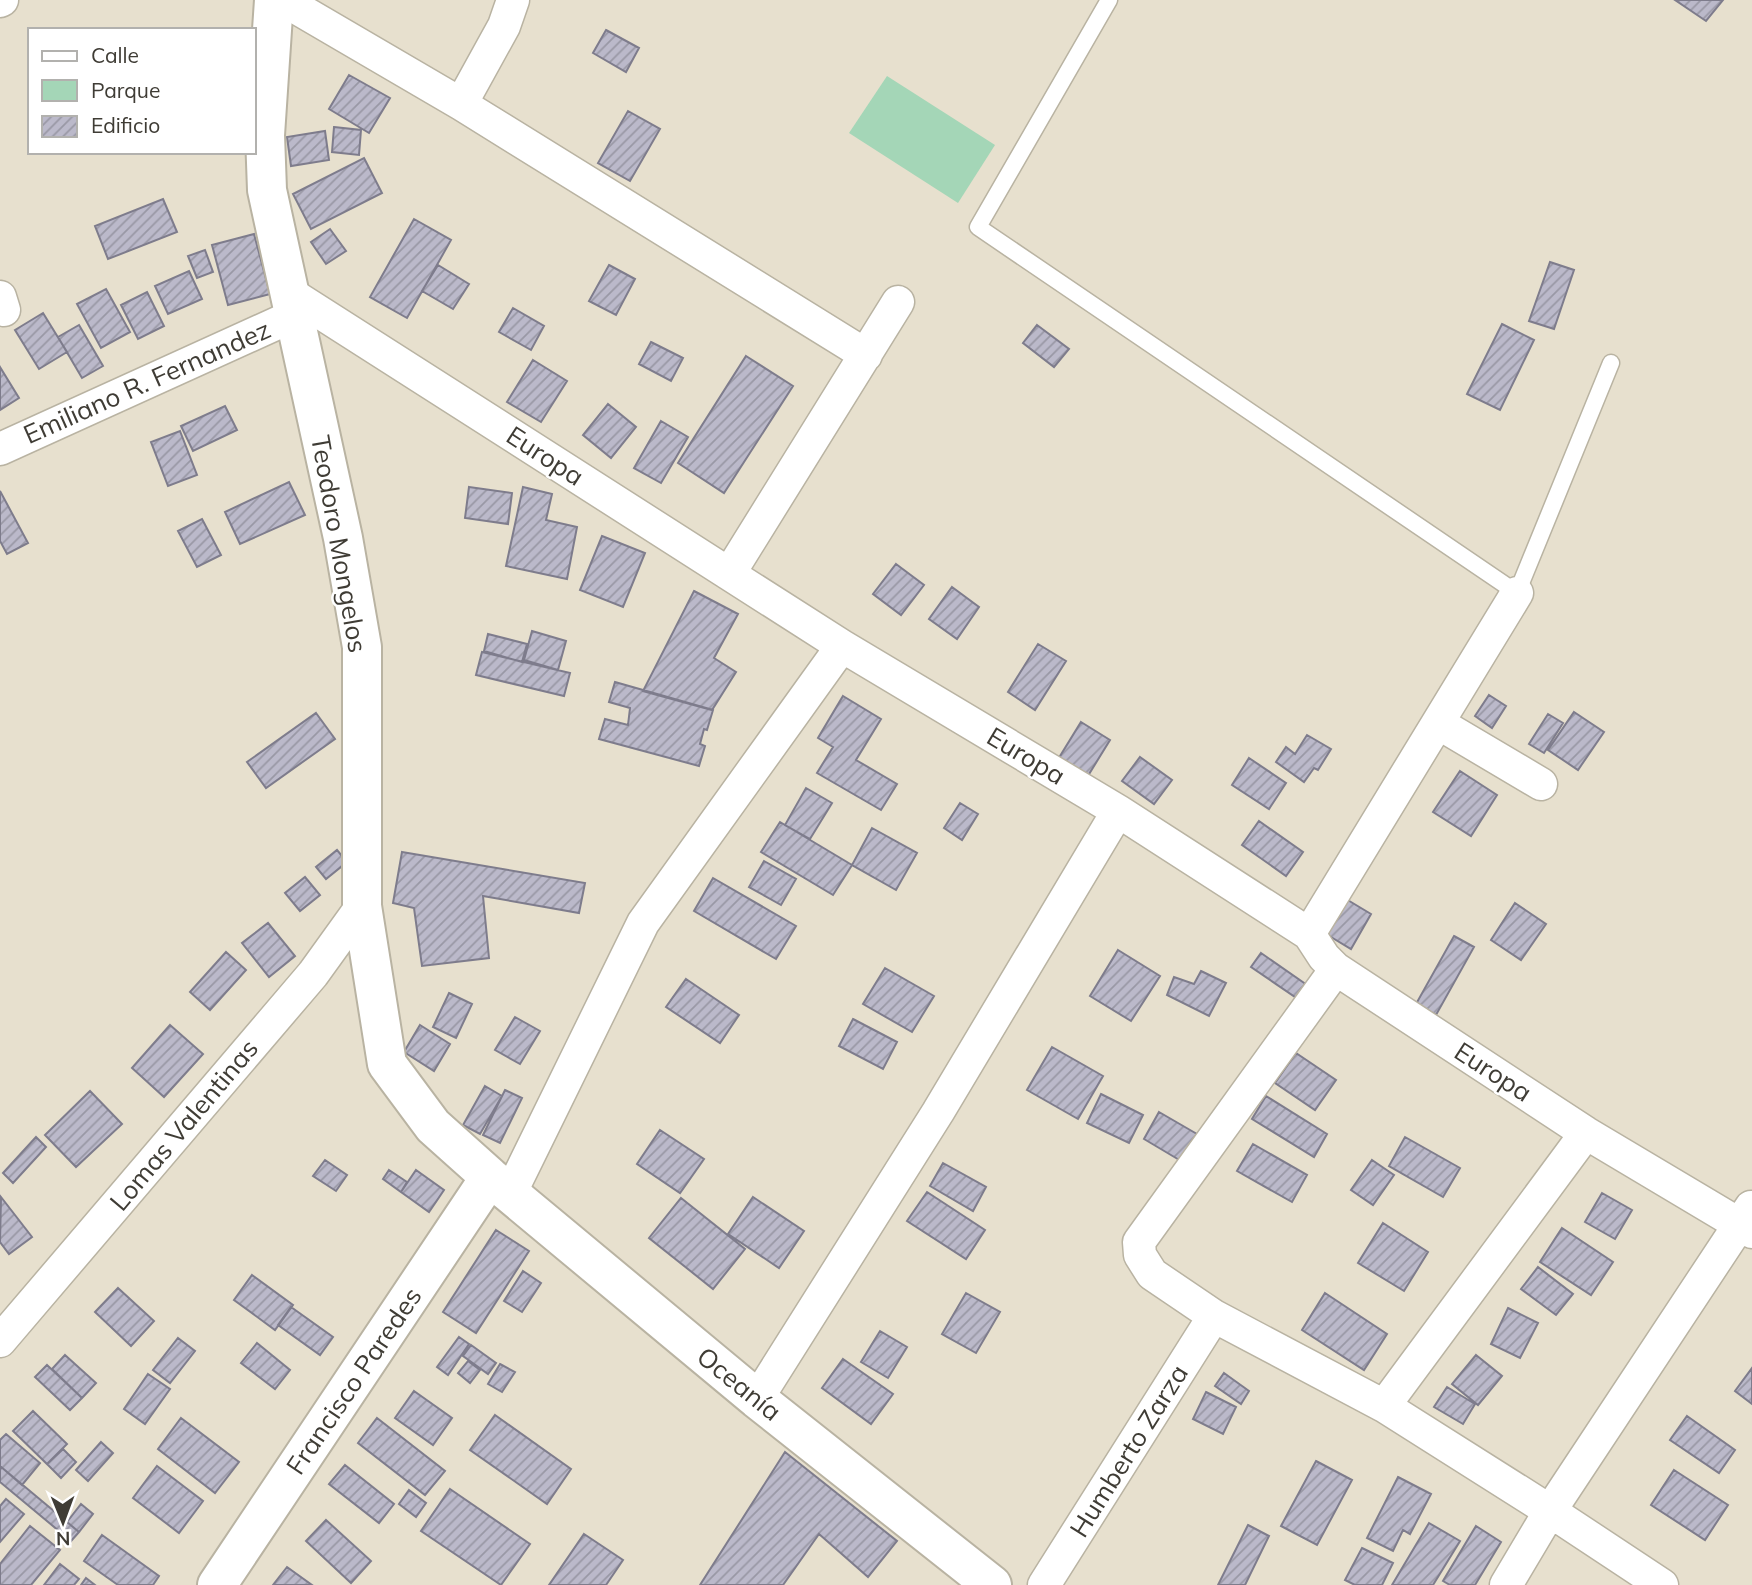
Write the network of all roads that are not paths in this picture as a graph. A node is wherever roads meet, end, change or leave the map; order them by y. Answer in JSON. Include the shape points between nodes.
{"nodes":[{"id":1,"x":274,"y":0,"type":"edge"},
{"id":2,"x":283,"y":0,"type":"edge"},
{"id":3,"x":513,"y":0,"type":"edge"},
{"id":4,"x":1109,"y":0,"type":"edge"},
{"id":5,"x":461,"y":104,"type":"junction"},
{"id":6,"x":898,"y":302,"type":"dead end"},
{"id":7,"x":291,"y":304,"type":"junction"},
{"id":8,"x":866,"y":355,"type":"junction"},
{"id":9,"x":1611,"y":363,"type":"dead end"},
{"id":10,"x":0,"y":449,"type":"edge"},
{"id":11,"x":729,"y":574,"type":"junction"},
{"id":12,"x":1517,"y":593,"type":"junction"},
{"id":13,"x":842,"y":646,"type":"junction"},
{"id":14,"x":1438,"y":723,"type":"junction"},
{"id":15,"x":1542,"y":784,"type":"dead end"},
{"id":16,"x":1118,"y":811,"type":"junction"},
{"id":17,"x":362,"y":906,"type":"junction"},
{"id":18,"x":1309,"y":934,"type":"junction"},
{"id":19,"x":1336,"y":969,"type":"junction"},
{"id":20,"x":1586,"y":1133,"type":"junction"},
{"id":21,"x":500,"y":1186,"type":"junction"},
{"id":22,"x":1748,"y":1221,"type":"edge"},
{"id":23,"x":1214,"y":1317,"type":"junction"},
{"id":24,"x":0,"y":1341,"type":"edge"},
{"id":25,"x":757,"y":1399,"type":"junction"},
{"id":26,"x":1384,"y":1406,"type":"junction"},
{"id":27,"x":1550,"y":1511,"type":"junction"},
{"id":28,"x":984,"y":1583,"type":"edge"},
{"id":29,"x":217,"y":1585,"type":"edge"},
{"id":30,"x":1044,"y":1585,"type":"edge"},
{"id":31,"x":1506,"y":1585,"type":"edge"},
{"id":32,"x":1662,"y":1585,"type":"edge"}],
"edges":[{"from":1,"to":7,"type":"street","name":"Teodoro Mongelos","via":[[265,135],[267,190]]},
{"from":2,"to":5,"type":"street"},
{"from":3,"to":5,"type":"street","via":[[504,26]]},
{"from":4,"to":12,"type":"lane","via":[[978,227]]},
{"from":5,"to":8,"type":"street"},
{"from":6,"to":8,"type":"street"},
{"from":7,"to":10,"type":"street","name":"Emiliano R. Fernandez"},
{"from":7,"to":11,"type":"street","name":"Europa"},
{"from":7,"to":17,"type":"street","name":"Teodoro Mongelos","via":[[362,647]]},
{"from":8,"to":11,"type":"street"},
{"from":9,"to":12,"type":"lane"},
{"from":11,"to":13,"type":"street","name":"Europa"},
{"from":12,"to":14,"type":"street"},
{"from":13,"to":16,"type":"street","name":"Europa"},
{"from":13,"to":21,"type":"street","via":[[643,923]]},
{"from":14,"to":15,"type":"street"},
{"from":14,"to":18,"type":"street"},
{"from":16,"to":18,"type":"street","name":"Europa"},
{"from":16,"to":25,"type":"street","via":[[938,1112]]},
{"from":17,"to":21,"type":"street","name":"Teodoro Mongelos","via":[[387,1064],[433,1126]]},
{"from":17,"to":24,"type":"street","name":"Lomas Valentinas","via":[[313,974]]},
{"from":18,"to":19,"type":"street","name":"Europa"},
{"from":19,"to":20,"type":"street","name":"Europa"},
{"from":19,"to":23,"type":"street","via":[[1139,1242],[1140,1255],[1152,1274]]},
{"from":20,"to":22,"type":"street","name":"Europa"},
{"from":20,"to":26,"type":"street"},
{"from":21,"to":25,"type":"street","name":"Oceanía"},
{"from":21,"to":29,"type":"street","name":"Francisco Paredes"},
{"from":22,"to":27,"type":"street"},
{"from":23,"to":26,"type":"street"},
{"from":23,"to":30,"type":"street","name":"Humberto Zarza"},
{"from":25,"to":28,"type":"street","name":"Oceanía"},
{"from":26,"to":27,"type":"street"},
{"from":27,"to":31,"type":"street"},
{"from":27,"to":32,"type":"street"}]}
